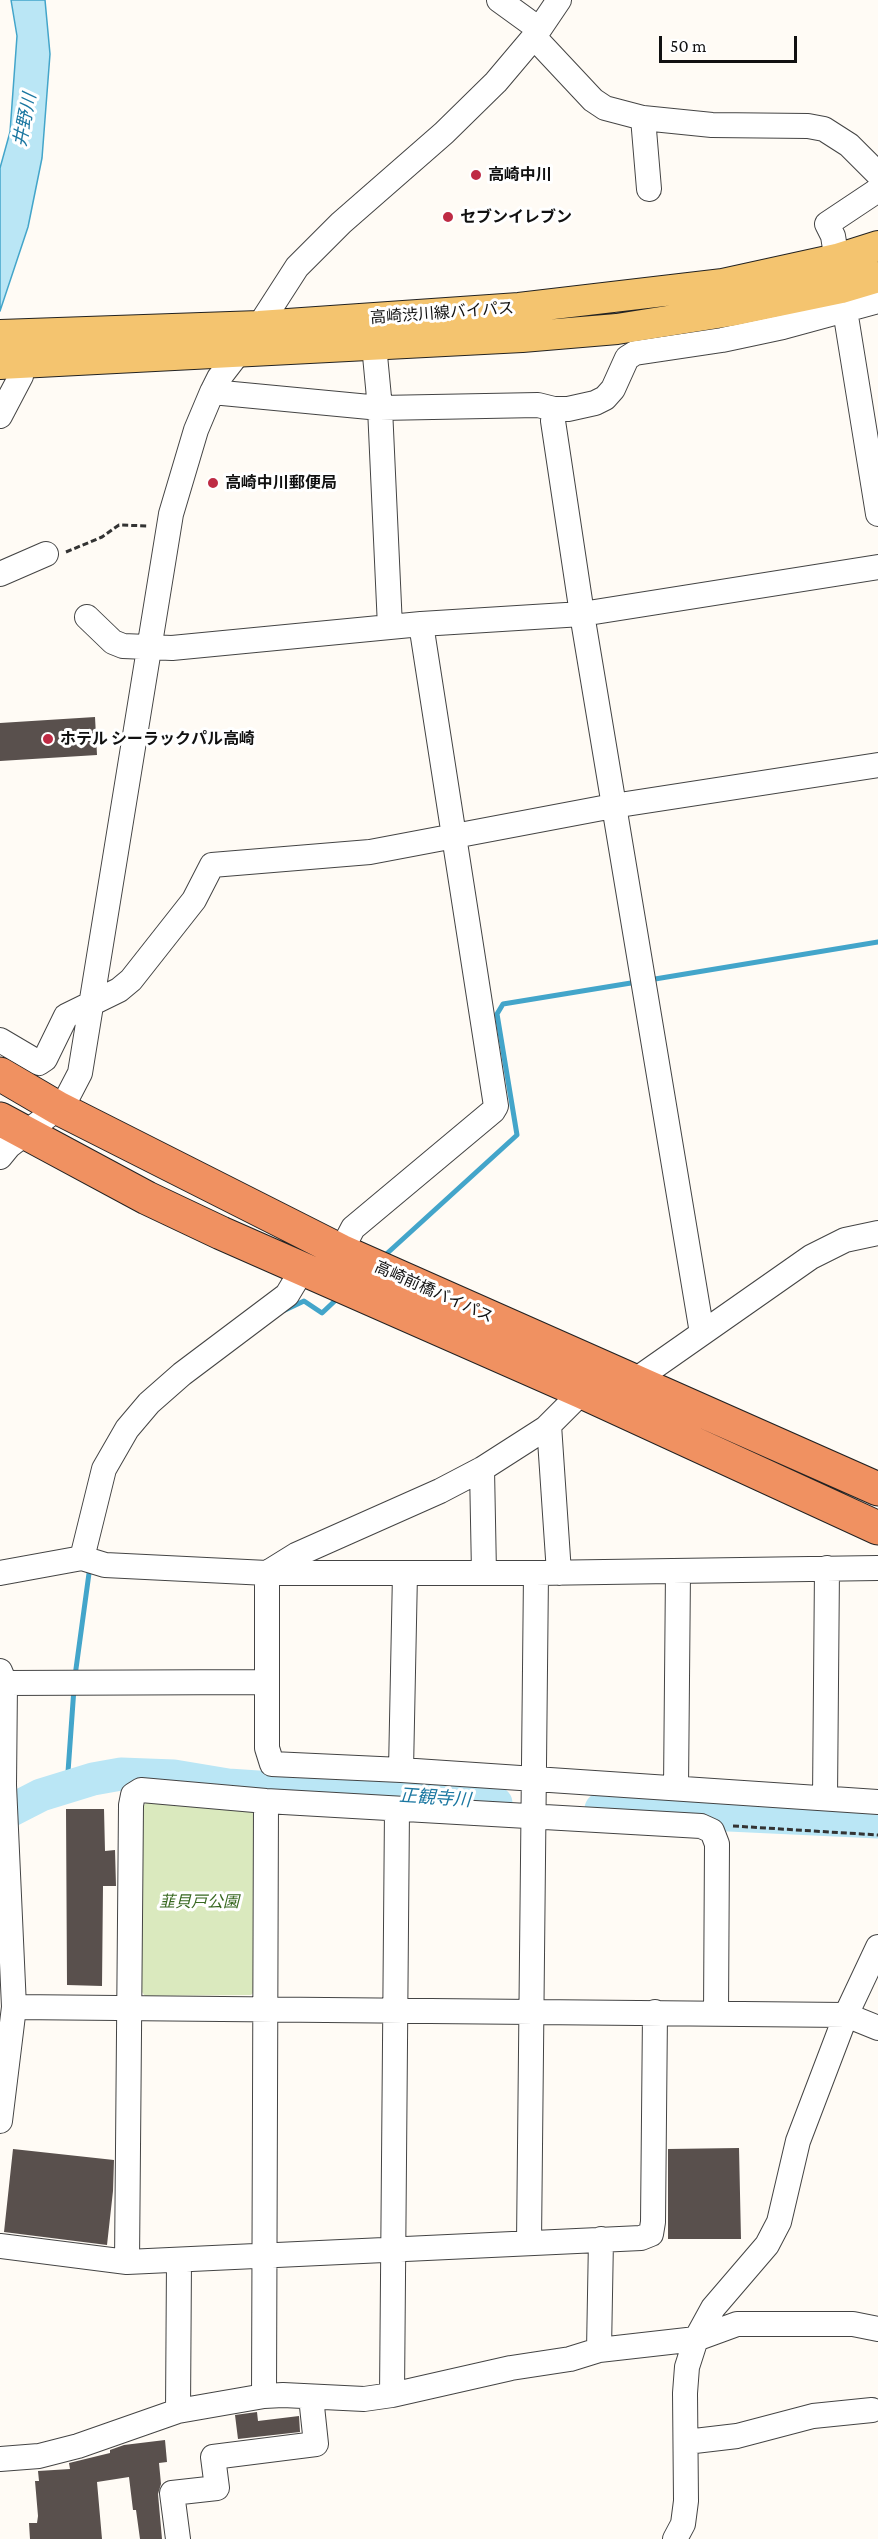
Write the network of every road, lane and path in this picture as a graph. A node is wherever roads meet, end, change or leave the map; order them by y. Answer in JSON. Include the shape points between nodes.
{"nodes":[{"id":1,"x":499,"y":0,"type":"edge"},
{"id":2,"x":559,"y":0,"type":"edge"},
{"id":3,"x":536,"y":33,"type":"junction"},
{"id":4,"x":643,"y":118,"type":"junction"},
{"id":5,"x":878,"y":174,"type":"edge"},
{"id":6,"x":649,"y":189,"type":"dead end"},
{"id":7,"x":878,"y":190,"type":"edge"},
{"id":8,"x":878,"y":246,"type":"edge"},
{"id":9,"x":837,"y":259,"type":"junction"},
{"id":10,"x":878,"y":277,"type":"edge"},
{"id":11,"x":843,"y":300,"type":"junction"},
{"id":12,"x":878,"y":301,"type":"edge"},
{"id":13,"x":259,"y":326,"type":"junction"},
{"id":14,"x":374,"y":345,"type":"junction"},
{"id":15,"x":11,"y":352,"type":"edge"},
{"id":16,"x":238,"y":353,"type":"junction"},
{"id":17,"x":212,"y":392,"type":"junction"},
{"id":18,"x":380,"y":408,"type":"junction"},
{"id":19,"x":554,"y":409,"type":"junction"},
{"id":20,"x":0,"y":416,"type":"edge"},
{"id":21,"x":878,"y":514,"type":"edge"},
{"id":22,"x":153,"y":526,"type":"dead end"},
{"id":23,"x":46,"y":554,"type":"joint"},
{"id":24,"x":878,"y":567,"type":"edge"},
{"id":25,"x":0,"y":574,"type":"edge"},
{"id":26,"x":582,"y":614,"type":"junction"},
{"id":27,"x":87,"y":617,"type":"dead end"},
{"id":28,"x":421,"y":624,"type":"junction"},
{"id":29,"x":390,"y":627,"type":"junction"},
{"id":30,"x":150,"y":648,"type":"junction"},
{"id":31,"x":878,"y":765,"type":"edge"},
{"id":32,"x":614,"y":806,"type":"junction"},
{"id":33,"x":452,"y":836,"type":"junction"},
{"id":34,"x":93,"y":1002,"type":"junction"},
{"id":35,"x":0,"y":1040,"type":"edge"},
{"id":36,"x":0,"y":1074,"type":"edge"},
{"id":37,"x":58,"y":1108,"type":"junction"},
{"id":38,"x":12,"y":1126,"type":"edge"},
{"id":39,"x":0,"y":1157,"type":"edge"},
{"id":40,"x":878,"y":1233,"type":"edge"},
{"id":41,"x":341,"y":1251,"type":"junction"},
{"id":42,"x":303,"y":1270,"type":"junction"},
{"id":43,"x":702,"y":1333,"type":"junction"},
{"id":44,"x":634,"y":1381,"type":"junction"},
{"id":45,"x":582,"y":1392,"type":"junction"},
{"id":46,"x":549,"y":1425,"type":"junction"},
{"id":47,"x":482,"y":1469,"type":"junction"},
{"id":48,"x":878,"y":1489,"type":"edge"},
{"id":49,"x":878,"y":1528,"type":"edge"},
{"id":50,"x":90,"y":1560,"type":"junction"},
{"id":51,"x":827,"y":1568,"type":"junction"},
{"id":52,"x":878,"y":1568,"type":"edge"},
{"id":53,"x":678,"y":1571,"type":"junction"},
{"id":54,"x":0,"y":1573,"type":"edge"},
{"id":55,"x":267,"y":1573,"type":"junction"},
{"id":56,"x":405,"y":1573,"type":"junction"},
{"id":57,"x":484,"y":1573,"type":"junction"},
{"id":58,"x":547,"y":1573,"type":"junction"},
{"id":59,"x":2,"y":1677,"type":"edge"},
{"id":60,"x":266,"y":1682,"type":"junction"},
{"id":61,"x":401,"y":1770,"type":"junction"},
{"id":62,"x":676,"y":1788,"type":"junction"},
{"id":63,"x":3,"y":1790,"type":"edge"},
{"id":64,"x":533,"y":1798,"type":"junction"},
{"id":65,"x":825,"y":1798,"type":"junction"},
{"id":66,"x":266,"y":1802,"type":"junction"},
{"id":67,"x":878,"y":1802,"type":"edge"},
{"id":68,"x":397,"y":1809,"type":"junction"},
{"id":69,"x":712,"y":1831,"type":"junction"},
{"id":70,"x":878,"y":1835,"type":"edge"},
{"id":71,"x":5,"y":1844,"type":"edge"},
{"id":72,"x":878,"y":1947,"type":"edge"},
{"id":73,"x":14,"y":2007,"type":"junction"},
{"id":74,"x":129,"y":2007,"type":"junction"},
{"id":75,"x":264,"y":2009,"type":"junction"},
{"id":76,"x":395,"y":2010,"type":"junction"},
{"id":77,"x":533,"y":2012,"type":"junction"},
{"id":78,"x":655,"y":2012,"type":"junction"},
{"id":79,"x":716,"y":2013,"type":"junction"},
{"id":80,"x":846,"y":2015,"type":"junction"},
{"id":81,"x":878,"y":2028,"type":"edge"},
{"id":82,"x":0,"y":2121,"type":"edge"},
{"id":83,"x":601,"y":2239,"type":"junction"},
{"id":84,"x":529,"y":2242,"type":"junction"},
{"id":85,"x":0,"y":2246,"type":"edge"},
{"id":86,"x":392,"y":2249,"type":"junction"},
{"id":87,"x":263,"y":2255,"type":"junction"},
{"id":88,"x":179,"y":2261,"type":"junction"},
{"id":89,"x":127,"y":2262,"type":"junction"},
{"id":90,"x":878,"y":2329,"type":"edge"},
{"id":91,"x":696,"y":2339,"type":"junction"},
{"id":92,"x":600,"y":2350,"type":"junction"},
{"id":93,"x":392,"y":2395,"type":"junction"},
{"id":94,"x":264,"y":2396,"type":"junction"},
{"id":95,"x":311,"y":2397,"type":"junction"},
{"id":96,"x":872,"y":2410,"type":"dead end"},
{"id":97,"x":178,"y":2411,"type":"junction"},
{"id":98,"x":686,"y":2442,"type":"junction"},
{"id":99,"x":0,"y":2459,"type":"edge"},
{"id":100,"x":178,"y":2539,"type":"edge"},
{"id":101,"x":675,"y":2539,"type":"edge"}],
"edges":[{"from":1,"to":3,"type":"street"},
{"from":2,"to":3,"type":"street"},
{"from":3,"to":4,"type":"street","via":[[593,100],[623,114]]},
{"from":3,"to":13,"type":"street","via":[[496,82],[444,133],[308,256]]},
{"from":4,"to":5,"type":"street","via":[[824,129],[849,145]]},
{"from":4,"to":6,"type":"street"},
{"from":7,"to":9,"type":"street","via":[[826,224],[833,236]]},
{"from":8,"to":9,"type":"main road","name":"高崎渋川線バイパス"},
{"from":9,"to":11,"type":"street"},
{"from":9,"to":13,"type":"main road","name":"高崎渋川線バイパス","via":[[723,284],[519,308]]},
{"from":10,"to":11,"type":"main road","name":"高崎渋川線バイパス"},
{"from":11,"to":12,"type":"street"},
{"from":11,"to":14,"type":"main road","name":"高崎渋川線バイパス","via":[[730,311],[617,329]]},
{"from":11,"to":19,"type":"street","via":[[722,340],[635,353],[627,358],[605,398]]},
{"from":11,"to":21,"type":"street"},
{"from":13,"to":15,"type":"main road","name":"高崎渋川線バイパス"},
{"from":13,"to":16,"type":"street"},
{"from":14,"to":16,"type":"main road","name":"高崎渋川線バイパス"},
{"from":14,"to":18,"type":"street"},
{"from":15,"to":16,"type":"main road","name":"高崎渋川線バイパス"},
{"from":15,"to":20,"type":"street","via":[[21,376]]},
{"from":16,"to":17,"type":"street"},
{"from":17,"to":18,"type":"street"},
{"from":17,"to":30,"type":"street","via":[[196,430],[171,514]]},
{"from":18,"to":19,"type":"street","via":[[538,405]]},
{"from":18,"to":29,"type":"street"},
{"from":19,"to":26,"type":"street"},
{"from":22,"to":23,"type":"path","via":[[119,525],[80,548]]},
{"from":23,"to":25,"type":"street"},
{"from":24,"to":26,"type":"street"},
{"from":26,"to":28,"type":"street"},
{"from":26,"to":32,"type":"street"},
{"from":27,"to":30,"type":"street","via":[[113,642]]},
{"from":28,"to":29,"type":"street"},
{"from":28,"to":33,"type":"street"},
{"from":29,"to":30,"type":"street"},
{"from":30,"to":34,"type":"street"},
{"from":31,"to":32,"type":"street"},
{"from":32,"to":33,"type":"street"},
{"from":32,"to":43,"type":"street"},
{"from":33,"to":34,"type":"street","via":[[358,853],[212,865],[194,900],[131,980]]},
{"from":33,"to":41,"type":"street","via":[[496,1106],[353,1228]]},
{"from":34,"to":35,"type":"street","via":[[66,1016],[45,1059],[39,1063]]},
{"from":34,"to":37,"type":"street","via":[[80,1073],[68,1098]]},
{"from":36,"to":37,"type":"highway","name":"高崎前橋バイパス"},
{"from":37,"to":38,"type":"street"},
{"from":37,"to":41,"type":"highway","name":"高崎前橋バイパス"},
{"from":38,"to":39,"type":"street"},
{"from":38,"to":42,"type":"highway","name":"高崎前橋バイパス","via":[[147,1198]]},
{"from":40,"to":43,"type":"street","via":[[845,1240],[811,1257]]},
{"from":41,"to":44,"type":"highway","name":"高崎前橋バイパス"},
{"from":42,"to":45,"type":"highway","name":"高崎前橋バイパス"},
{"from":42,"to":50,"type":"street","via":[[288,1295],[182,1374],[127,1429],[104,1469]]},
{"from":43,"to":44,"type":"street"},
{"from":44,"to":48,"type":"highway","name":"高崎前橋バイパス"},
{"from":45,"to":46,"type":"street"},
{"from":45,"to":49,"type":"highway","name":"高崎前橋バイパス"},
{"from":46,"to":47,"type":"street"},
{"from":46,"to":58,"type":"street"},
{"from":47,"to":55,"type":"street"},
{"from":47,"to":57,"type":"street"},
{"from":50,"to":54,"type":"street"},
{"from":50,"to":55,"type":"street"},
{"from":51,"to":52,"type":"street"},
{"from":51,"to":53,"type":"street"},
{"from":51,"to":65,"type":"street"},
{"from":53,"to":58,"type":"street"},
{"from":53,"to":62,"type":"street"},
{"from":55,"to":56,"type":"street"},
{"from":55,"to":60,"type":"street"},
{"from":56,"to":57,"type":"street"},
{"from":56,"to":61,"type":"street"},
{"from":57,"to":58,"type":"street"},
{"from":58,"to":64,"type":"street"},
{"from":59,"to":60,"type":"street","via":[[74,1683]]},
{"from":59,"to":63,"type":"street"},
{"from":60,"to":61,"type":"street","via":[[267,1748],[272,1764]]},
{"from":61,"to":64,"type":"street"},
{"from":62,"to":64,"type":"street"},
{"from":62,"to":65,"type":"street"},
{"from":63,"to":71,"type":"street"},
{"from":64,"to":68,"type":"street"},
{"from":64,"to":69,"type":"street"},
{"from":64,"to":77,"type":"street"},
{"from":65,"to":67,"type":"street"},
{"from":66,"to":68,"type":"street"},
{"from":66,"to":74,"type":"street","via":[[141,1790],[133,1795]]},
{"from":66,"to":75,"type":"street"},
{"from":68,"to":76,"type":"street"},
{"from":69,"to":70,"type":"path","via":[[724,1825]]},
{"from":69,"to":79,"type":"street","via":[[717,1844]]},
{"from":71,"to":73,"type":"street"},
{"from":72,"to":80,"type":"street"},
{"from":73,"to":74,"type":"street"},
{"from":73,"to":82,"type":"street"},
{"from":74,"to":75,"type":"street"},
{"from":74,"to":89,"type":"street"},
{"from":75,"to":76,"type":"street"},
{"from":75,"to":87,"type":"street"},
{"from":76,"to":77,"type":"street"},
{"from":76,"to":86,"type":"street"},
{"from":77,"to":78,"type":"street"},
{"from":77,"to":84,"type":"street"},
{"from":78,"to":79,"type":"street"},
{"from":78,"to":83,"type":"street","via":[[651,2234]]},
{"from":79,"to":80,"type":"street"},
{"from":80,"to":81,"type":"street"},
{"from":80,"to":91,"type":"street","via":[[798,2141],[779,2222],[767,2244],[713,2308]]},
{"from":83,"to":84,"type":"street"},
{"from":83,"to":92,"type":"street"},
{"from":84,"to":86,"type":"street"},
{"from":85,"to":89,"type":"street"},
{"from":86,"to":87,"type":"street"},
{"from":86,"to":93,"type":"street"},
{"from":87,"to":88,"type":"street"},
{"from":87,"to":94,"type":"street"},
{"from":88,"to":89,"type":"street"},
{"from":88,"to":97,"type":"street"},
{"from":90,"to":91,"type":"street","via":[[853,2324],[737,2324]]},
{"from":91,"to":92,"type":"street"},
{"from":91,"to":98,"type":"street","via":[[687,2367]]},
{"from":92,"to":93,"type":"street","via":[[570,2360],[511,2368]]},
{"from":93,"to":95,"type":"street","via":[[364,2400]]},
{"from":94,"to":95,"type":"street"},
{"from":94,"to":97,"type":"street"},
{"from":95,"to":100,"type":"street","via":[[316,2444],[213,2457],[217,2488],[172,2493]]},
{"from":96,"to":98,"type":"street","via":[[813,2416],[737,2436]]},
{"from":97,"to":99,"type":"street","via":[[78,2446],[39,2456]]},
{"from":98,"to":101,"type":"street","via":[[686,2501],[683,2524]]}]}
